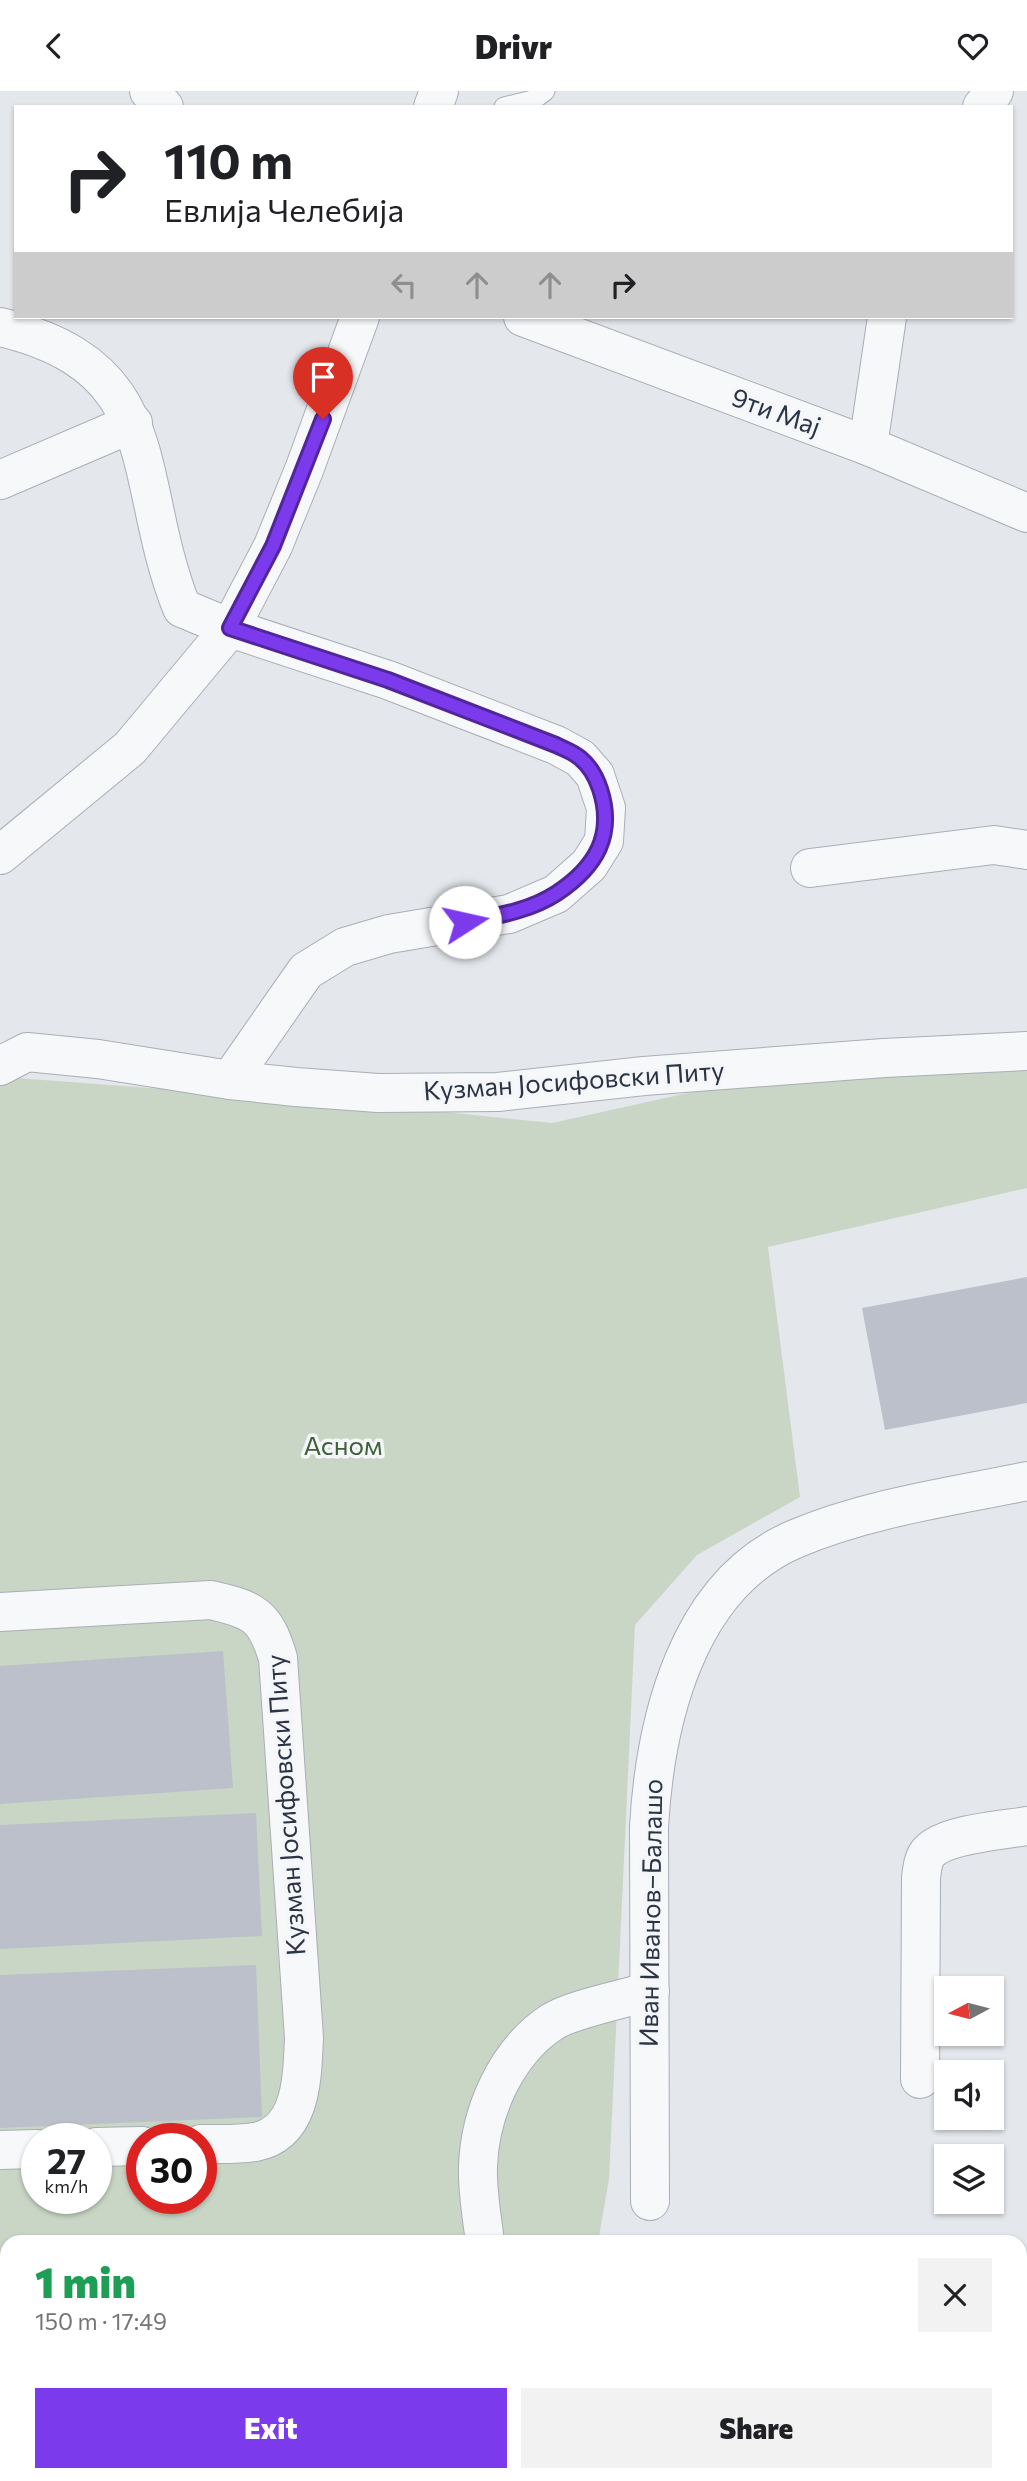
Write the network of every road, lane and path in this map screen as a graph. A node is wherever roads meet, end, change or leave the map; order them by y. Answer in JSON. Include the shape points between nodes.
{"nodes":[{"id":1,"x":149,"y":91,"type":"edge"},
{"id":2,"x":545,"y":91,"type":"edge"},
{"id":3,"x":162,"y":105,"type":"edge"},
{"id":4,"x":512,"y":105,"type":"edge"},
{"id":5,"x":359,"y":319,"type":"edge"},
{"id":6,"x":528,"y":319,"type":"edge"},
{"id":7,"x":887,"y":319,"type":"edge"},
{"id":8,"x":0,"y":327,"type":"edge"},
{"id":9,"x":133,"y":423,"type":"junction"},
{"id":10,"x":868,"y":446,"type":"junction"},
{"id":11,"x":0,"y":480,"type":"edge"},
{"id":12,"x":1027,"y":513,"type":"edge"},
{"id":13,"x":230,"y":628,"type":"junction"},
{"id":14,"x":1027,"y":850,"type":"edge"},
{"id":15,"x":0,"y":855,"type":"edge"},
{"id":16,"x":810,"y":868,"type":"dead end"},
{"id":17,"x":1027,"y":1051,"type":"edge"},
{"id":18,"x":0,"y":1066,"type":"edge"},
{"id":19,"x":230,"y":1080,"type":"junction"},
{"id":20,"x":1027,"y":1481,"type":"edge"},
{"id":21,"x":0,"y":1612,"type":"edge"},
{"id":22,"x":1027,"y":1826,"type":"edge"},
{"id":23,"x":650,"y":1991,"type":"junction"},
{"id":24,"x":920,"y":2079,"type":"dead end"},
{"id":25,"x":217,"y":2143,"type":"edge"},
{"id":26,"x":21,"y":2149,"type":"edge"},
{"id":27,"x":0,"y":2150,"type":"edge"},
{"id":28,"x":650,"y":2201,"type":"dead end"},
{"id":29,"x":484,"y":2235,"type":"edge"}],
"edges":[{"from":1,"to":3,"type":"street"},
{"from":2,"to":4,"type":"lane","via":[[533,100]]},
{"from":5,"to":13,"type":"street","via":[[273,546]]},
{"from":6,"to":10,"type":"street","name":"9ти Мај"},
{"from":7,"to":10,"type":"street"},
{"from":8,"to":9,"type":"street","via":[[72,352],[106,380]]},
{"from":9,"to":11,"type":"street"},
{"from":9,"to":13,"type":"street","via":[[167,571],[182,608]]},
{"from":10,"to":12,"type":"street","name":"9ти Мај"},
{"from":13,"to":15,"type":"street","via":[[130,748]]},
{"from":13,"to":19,"type":"street","via":[[388,680],[556,745],[580,758],[595,775],[606,808],[604,841],[589,865],[556,894],[509,914],[389,934],[345,947],[306,971]]},
{"from":14,"to":16,"type":"street","via":[[994,845]]},
{"from":17,"to":19,"type":"street","name":"Кузман Јосифовски Питу","via":[[804,1064],[498,1092],[378,1093]]},
{"from":18,"to":19,"type":"street","name":"Кузман Јосифовски Питу","via":[[27,1052]]},
{"from":20,"to":23,"type":"street","name":"Иван Иванов–Балашо","via":[[876,1512],[794,1539],[747,1568],[712,1610],[689,1645],[660,1731],[652,1773]]},
{"from":21,"to":25,"type":"street","name":"Кузман Јосифовски Питу","via":[[211,1600],[241,1607],[269,1628],[278,1658],[304,2038],[302,2083],[292,2116],[270,2136]]},
{"from":22,"to":24,"type":"street","via":[[946,1841],[928,1852],[923,1864]]},
{"from":23,"to":28,"type":"street","name":"Иван Иванов–Балашо"},
{"from":23,"to":29,"type":"street","via":[[554,2021],[519,2050],[499,2084],[483,2132],[478,2167]]},
{"from":26,"to":27,"type":"street"}]}
